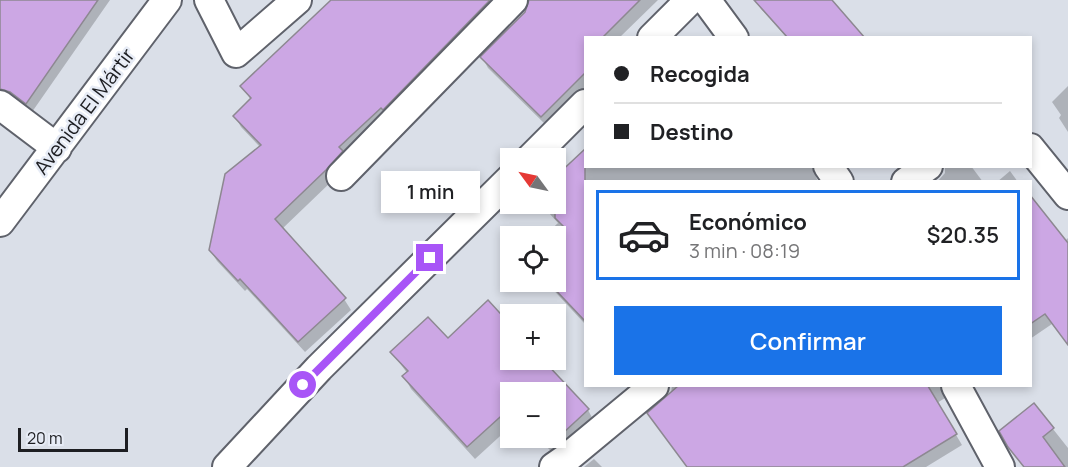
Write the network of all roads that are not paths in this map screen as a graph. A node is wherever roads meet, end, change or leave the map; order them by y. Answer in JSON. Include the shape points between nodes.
{"nodes":[{"id":1,"x":167,"y":0,"type":"edge"},
{"id":2,"x":209,"y":0,"type":"edge"},
{"id":3,"x":297,"y":0,"type":"edge"},
{"id":4,"x":513,"y":0,"type":"edge"},
{"id":5,"x":690,"y":0,"type":"edge"},
{"id":6,"x":706,"y":0,"type":"edge"},
{"id":7,"x":654,"y":36,"type":"edge"},
{"id":8,"x":733,"y":36,"type":"edge"},
{"id":9,"x":0,"y":105,"type":"edge"},
{"id":10,"x":584,"y":105,"type":"edge"},
{"id":11,"x":57,"y":148,"type":"junction"},
{"id":12,"x":541,"y":148,"type":"edge"},
{"id":13,"x":1032,"y":150,"type":"edge"},
{"id":14,"x":925,"y":168,"type":"edge"},
{"id":15,"x":341,"y":176,"type":"dead end"},
{"id":16,"x":909,"y":180,"type":"edge"},
{"id":17,"x":500,"y":189,"type":"edge"},
{"id":18,"x":1068,"y":195,"type":"edge"},
{"id":19,"x":0,"y":222,"type":"edge"},
{"id":20,"x":653,"y":387,"type":"edge"},
{"id":21,"x":957,"y":387,"type":"edge"},
{"id":22,"x":227,"y":467,"type":"edge"},
{"id":23,"x":554,"y":467,"type":"edge"},
{"id":24,"x":1000,"y":467,"type":"edge"}],
"edges":[{"from":1,"to":11,"type":"street","name":"Avenida El Mártir"},
{"from":2,"to":3,"type":"street","via":[[237,53]]},
{"from":4,"to":15,"type":"street"},
{"from":5,"to":7,"type":"street"},
{"from":6,"to":8,"type":"street"},
{"from":9,"to":11,"type":"street"},
{"from":10,"to":12,"type":"street"},
{"from":11,"to":19,"type":"street","name":"Avenida El Mártir"},
{"from":13,"to":18,"type":"street"},
{"from":14,"to":16,"type":"street"},
{"from":17,"to":22,"type":"street","via":[[319,368]]},
{"from":20,"to":23,"type":"street"},
{"from":21,"to":24,"type":"street"}]}
